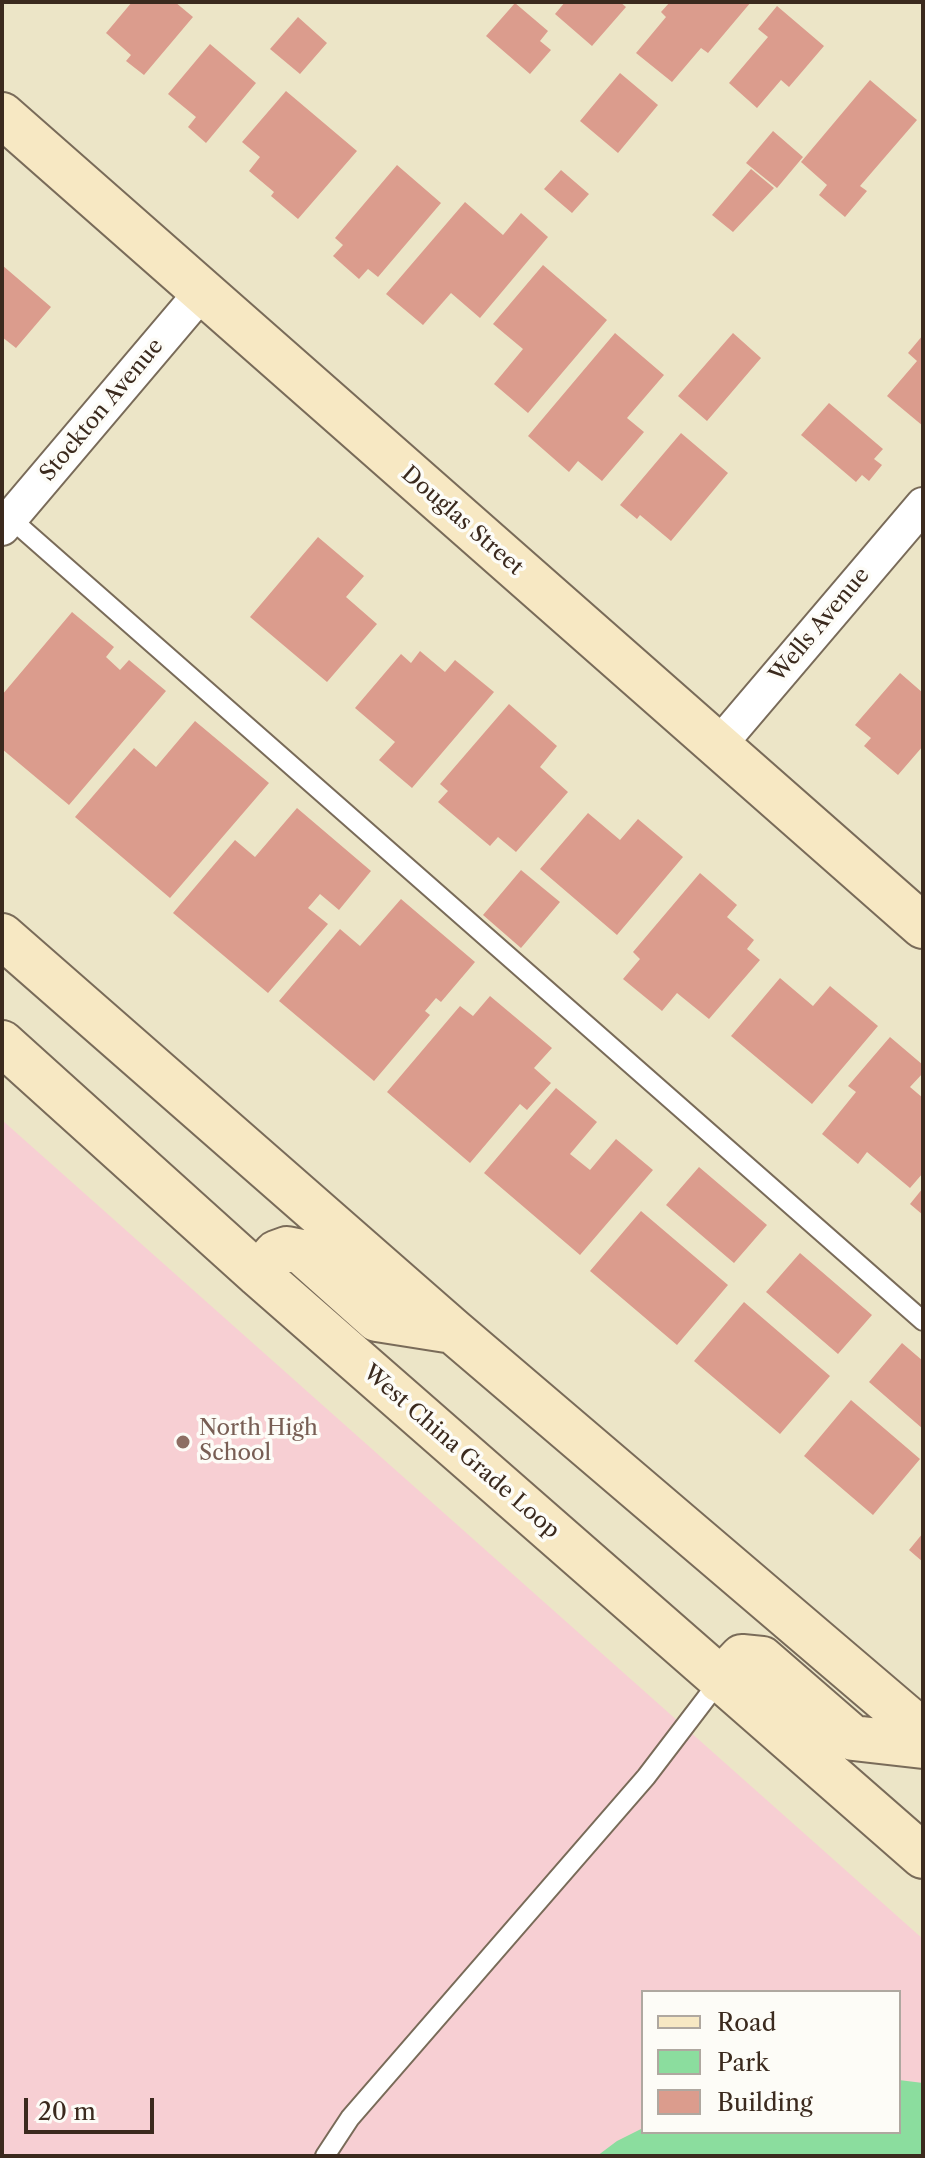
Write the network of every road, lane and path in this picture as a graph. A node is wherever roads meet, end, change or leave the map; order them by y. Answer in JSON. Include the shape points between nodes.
{"nodes":[{"id":1,"x":2,"y":115,"type":"edge"},
{"id":2,"x":202,"y":292,"type":"junction"},
{"id":3,"x":923,"y":505,"type":"edge"},
{"id":4,"x":6,"y":523,"type":"edge"},
{"id":5,"x":718,"y":746,"type":"junction"},
{"id":6,"x":923,"y":926,"type":"edge"},
{"id":7,"x":2,"y":936,"type":"edge"},
{"id":8,"x":2,"y":1043,"type":"edge"},
{"id":9,"x":258,"y":1274,"type":"junction"},
{"id":10,"x":923,"y":1321,"type":"edge"},
{"id":11,"x":453,"y":1331,"type":"junction"},
{"id":12,"x":720,"y":1680,"type":"junction"},
{"id":13,"x":923,"y":1732,"type":"edge"},
{"id":14,"x":923,"y":1746,"type":"edge"},
{"id":15,"x":923,"y":1856,"type":"edge"},
{"id":16,"x":325,"y":2156,"type":"edge"}],
"edges":[{"from":1,"to":2,"type":"main road","name":"Douglas Street"},
{"from":2,"to":4,"type":"street","name":"Stockton Avenue"},
{"from":2,"to":5,"type":"main road","name":"Douglas Street"},
{"from":3,"to":5,"type":"street","name":"Wells Avenue"},
{"from":4,"to":10,"type":"lane"},
{"from":5,"to":6,"type":"main road","name":"Douglas Street"},
{"from":7,"to":11,"type":"main road"},
{"from":8,"to":9,"type":"main road","name":"West China Grade Loop"},
{"from":9,"to":11,"type":"main road","via":[[276,1253],[302,1252],[377,1319]]},
{"from":9,"to":12,"type":"main road","name":"West China Grade Loop"},
{"from":11,"to":13,"type":"main road"},
{"from":12,"to":14,"type":"main road","via":[[742,1657],[762,1659],[853,1738]]},
{"from":12,"to":15,"type":"main road","name":"West China Grade Loop"},
{"from":12,"to":16,"type":"lane","via":[[646,1777],[350,2118]]}]}
